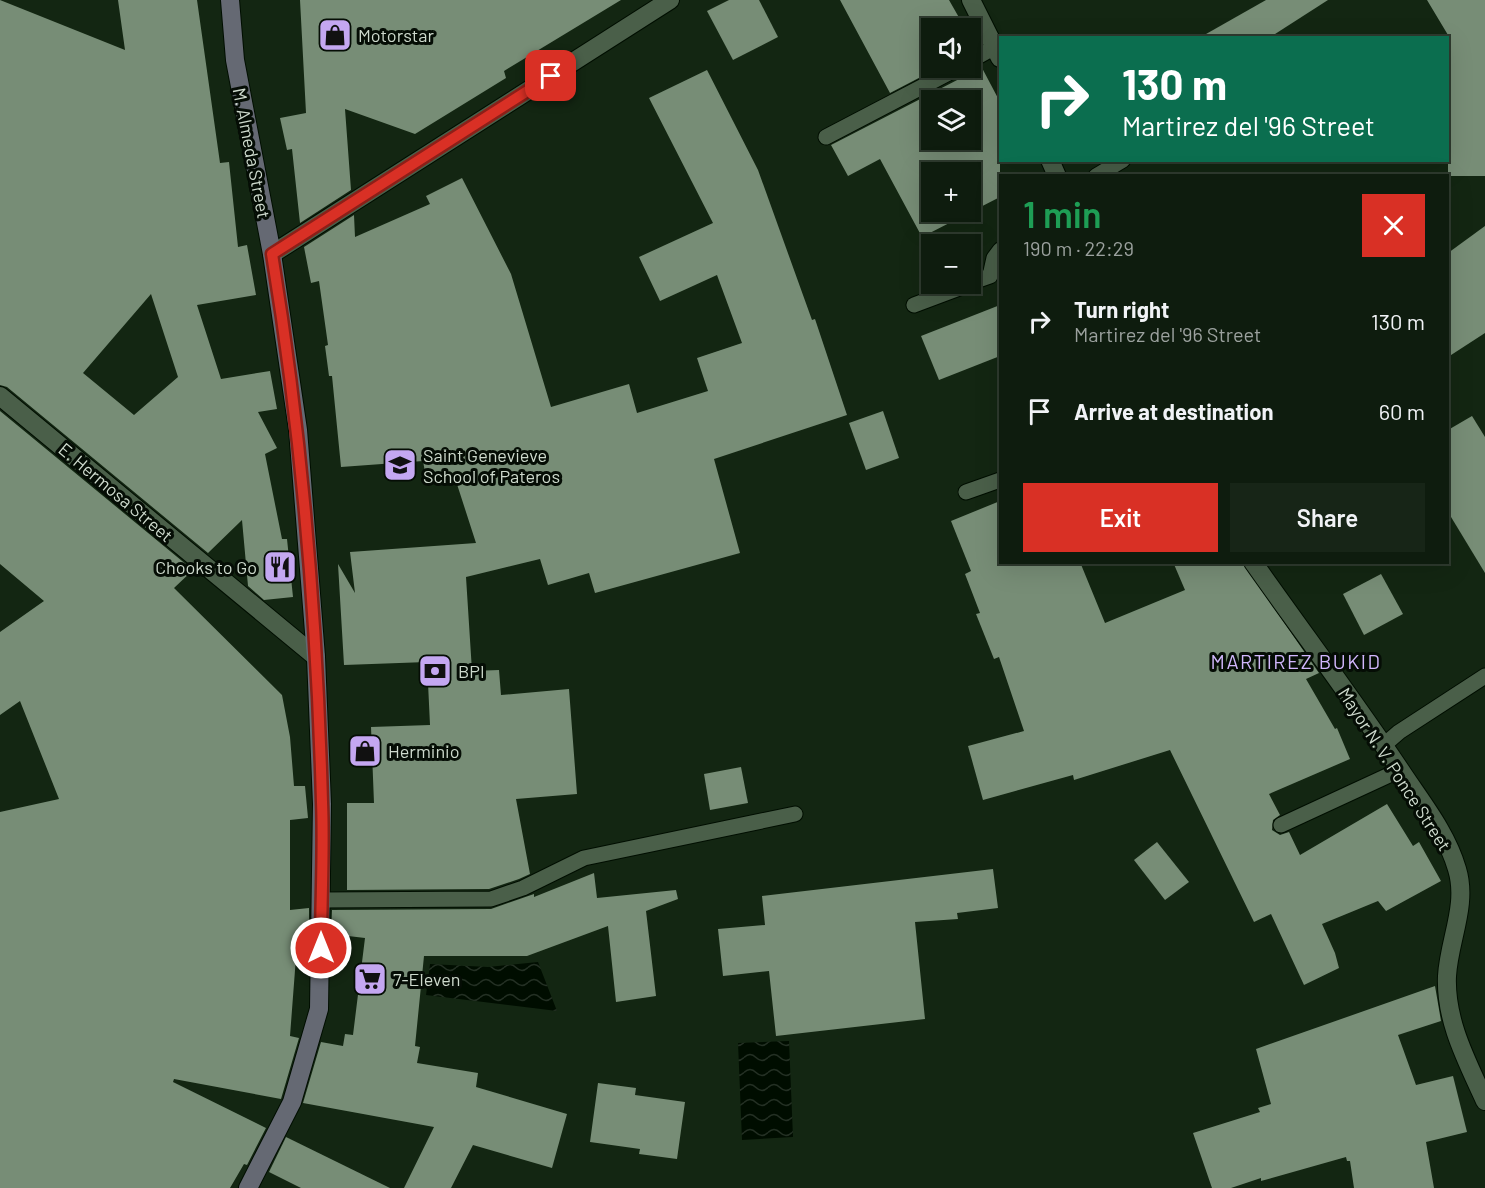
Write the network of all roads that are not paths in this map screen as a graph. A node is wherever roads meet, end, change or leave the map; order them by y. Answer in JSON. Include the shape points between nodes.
{"nodes":[{"id":1,"x":230,"y":0,"type":"edge"},
{"id":2,"x":670,"y":0,"type":"edge"},
{"id":3,"x":971,"y":0,"type":"edge"},
{"id":4,"x":998,"y":53,"type":"edge"},
{"id":5,"x":981,"y":58,"type":"edge"},
{"id":6,"x":939,"y":78,"type":"edge"},
{"id":7,"x":826,"y":137,"type":"dead end"},
{"id":8,"x":1120,"y":162,"type":"edge"},
{"id":9,"x":1099,"y":174,"type":"edge"},
{"id":10,"x":999,"y":251,"type":"edge"},
{"id":11,"x":272,"y":254,"type":"junction"},
{"id":12,"x":981,"y":279,"type":"edge"},
{"id":13,"x":942,"y":294,"type":"edge"},
{"id":14,"x":914,"y":305,"type":"dead end"},
{"id":15,"x":0,"y":396,"type":"edge"},
{"id":16,"x":999,"y":480,"type":"edge"},
{"id":17,"x":966,"y":492,"type":"dead end"},
{"id":18,"x":1254,"y":564,"type":"edge"},
{"id":19,"x":316,"y":657,"type":"junction"},
{"id":20,"x":1485,"y":676,"type":"edge"},
{"id":21,"x":1384,"y":745,"type":"junction"},
{"id":22,"x":1400,"y":770,"type":"junction"},
{"id":23,"x":795,"y":814,"type":"dead end"},
{"id":24,"x":1281,"y":825,"type":"dead end"},
{"id":25,"x":321,"y":900,"type":"junction"},
{"id":26,"x":1485,"y":1101,"type":"edge"},
{"id":27,"x":248,"y":1188,"type":"edge"}],
"edges":[{"from":1,"to":11,"type":"main road","name":"M. Almeda Street","via":[[235,60]]},
{"from":2,"to":11,"type":"street"},
{"from":3,"to":4,"type":"street"},
{"from":4,"to":5,"type":"lane"},
{"from":6,"to":7,"type":"lane"},
{"from":8,"to":9,"type":"lane"},
{"from":10,"to":12,"type":"lane","via":[[990,276]]},
{"from":11,"to":19,"type":"main road","name":"M. Almeda Street","via":[[298,430]]},
{"from":13,"to":14,"type":"lane"},
{"from":15,"to":19,"type":"street","name":"E. Hermosa Street"},
{"from":16,"to":17,"type":"lane"},
{"from":18,"to":21,"type":"street","name":"Mayor N. V. Ponce Street"},
{"from":19,"to":25,"type":"main road","name":"M. Almeda Street"},
{"from":20,"to":21,"type":"lane"},
{"from":21,"to":22,"type":"street","name":"Mayor N. V. Ponce Street"},
{"from":22,"to":24,"type":"lane"},
{"from":22,"to":26,"type":"street","name":"Mayor N. V. Ponce Street","via":[[1445,839],[1458,870],[1461,895],[1447,973],[1447,999],[1453,1025]]},
{"from":23,"to":25,"type":"lane","via":[[584,858],[491,899]]},
{"from":25,"to":27,"type":"main road","name":"M. Almeda Street","via":[[319,1009],[292,1101]]}]}
